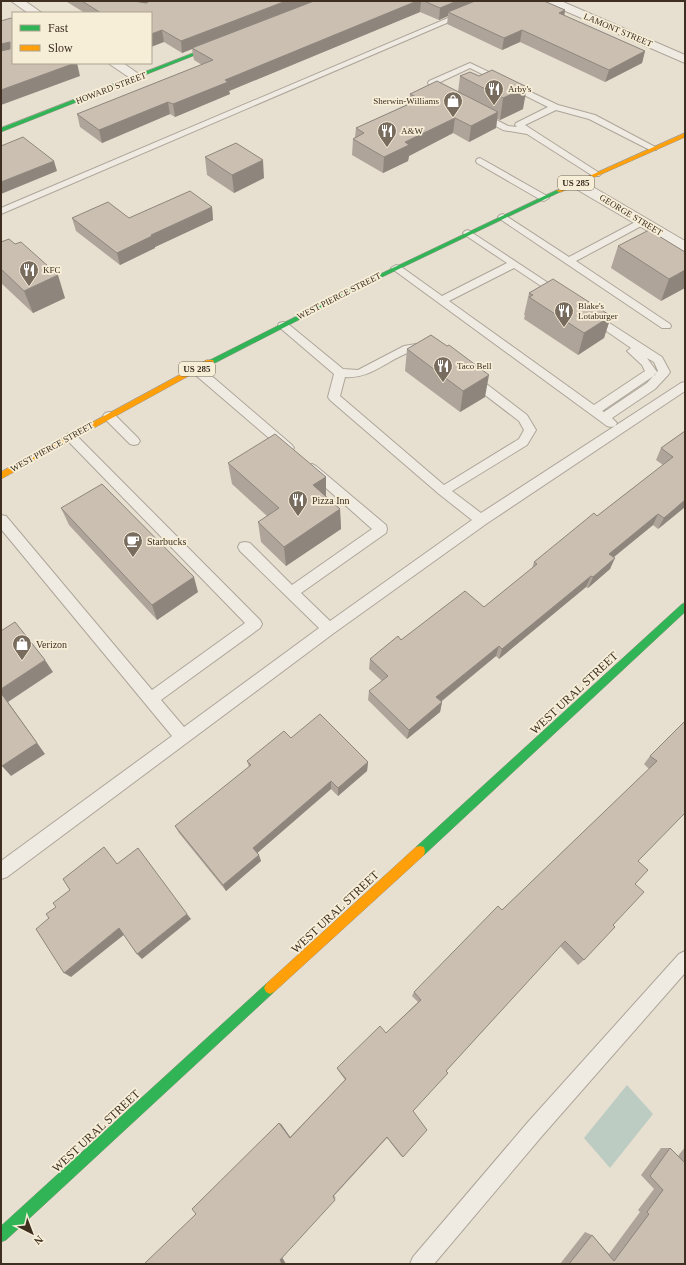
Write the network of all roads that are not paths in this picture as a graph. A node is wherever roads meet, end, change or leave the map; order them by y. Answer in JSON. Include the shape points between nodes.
{"nodes":[{"id":1,"x":17,"y":1,"type":"edge"},
{"id":2,"x":494,"y":1,"type":"edge"},
{"id":3,"x":551,"y":1,"type":"edge"},
{"id":4,"x":34,"y":12,"type":"edge"},
{"id":5,"x":227,"y":42,"type":"edge"},
{"id":6,"x":685,"y":59,"type":"edge"},
{"id":7,"x":116,"y":64,"type":"edge"},
{"id":8,"x":137,"y":78,"type":"junction"},
{"id":9,"x":455,"y":101,"type":"edge"},
{"id":10,"x":555,"y":107,"type":"junction"},
{"id":11,"x":474,"y":111,"type":"edge"},
{"id":12,"x":1,"y":130,"type":"edge"},
{"id":13,"x":530,"y":132,"type":"junction"},
{"id":14,"x":685,"y":135,"type":"edge"},
{"id":15,"x":653,"y":148,"type":"junction"},
{"id":16,"x":480,"y":161,"type":"dead end"},
{"id":17,"x":596,"y":174,"type":"junction"},
{"id":18,"x":576,"y":183,"type":"junction"},
{"id":19,"x":544,"y":198,"type":"junction"},
{"id":20,"x":1,"y":211,"type":"edge"},
{"id":21,"x":503,"y":217,"type":"junction"},
{"id":22,"x":642,"y":222,"type":"junction"},
{"id":23,"x":468,"y":233,"type":"junction"},
{"id":24,"x":685,"y":247,"type":"edge"},
{"id":25,"x":568,"y":261,"type":"junction"},
{"id":26,"x":513,"y":264,"type":"junction"},
{"id":27,"x":396,"y":268,"type":"junction"},
{"id":28,"x":564,"y":299,"type":"edge"},
{"id":29,"x":442,"y":300,"type":"junction"},
{"id":30,"x":283,"y":325,"type":"junction"},
{"id":31,"x":666,"y":326,"type":"dead end"},
{"id":32,"x":437,"y":352,"type":"edge"},
{"id":33,"x":196,"y":369,"type":"junction"},
{"id":34,"x":462,"y":371,"type":"edge"},
{"id":35,"x":340,"y":373,"type":"junction"},
{"id":36,"x":685,"y":386,"type":"edge"},
{"id":37,"x":594,"y":411,"type":"junction"},
{"id":38,"x":109,"y":416,"type":"junction"},
{"id":39,"x":603,"y":418,"type":"junction"},
{"id":40,"x":620,"y":429,"type":"junction"},
{"id":41,"x":71,"y":437,"type":"junction"},
{"id":42,"x":134,"y":441,"type":"dead end"},
{"id":43,"x":1,"y":476,"type":"edge"},
{"id":44,"x":443,"y":491,"type":"junction"},
{"id":45,"x":481,"y":520,"type":"junction"},
{"id":46,"x":4,"y":529,"type":"edge"},
{"id":47,"x":245,"y":547,"type":"dead end"},
{"id":48,"x":291,"y":593,"type":"junction"},
{"id":49,"x":685,"y":607,"type":"edge"},
{"id":50,"x":329,"y":629,"type":"junction"},
{"id":51,"x":151,"y":699,"type":"junction"},
{"id":52,"x":183,"y":737,"type":"junction"},
{"id":53,"x":1,"y":870,"type":"edge"},
{"id":54,"x":685,"y":960,"type":"edge"},
{"id":55,"x":1,"y":1235,"type":"edge"},
{"id":56,"x":420,"y":1264,"type":"edge"}],
"edges":[{"from":1,"to":4,"type":"street"},
{"from":2,"to":20,"type":"lane"},
{"from":3,"to":6,"type":"street","name":"LAMONT STREET"},
{"from":5,"to":8,"type":"main road","name":"HOWARD STREET"},
{"from":7,"to":8,"type":"street"},
{"from":8,"to":12,"type":"main road","name":"HOWARD STREET"},
{"from":9,"to":10,"type":"lane","via":[[435,91],[432,83],[470,65]]},
{"from":10,"to":13,"type":"lane","via":[[519,125]]},
{"from":10,"to":15,"type":"lane","via":[[592,117]]},
{"from":11,"to":13,"type":"lane","via":[[506,128]]},
{"from":13,"to":17,"type":"lane"},
{"from":14,"to":15,"type":"main road","name":"WEST PIERCE STREET","number":"US 285"},
{"from":15,"to":17,"type":"main road","name":"WEST PIERCE STREET","number":"US 285"},
{"from":16,"to":19,"type":"lane"},
{"from":17,"to":18,"type":"main road","name":"WEST PIERCE STREET","number":"US 285"},
{"from":18,"to":19,"type":"main road","name":"WEST PIERCE STREET","number":"US 285"},
{"from":18,"to":22,"type":"street","name":"GEORGE STREET"},
{"from":19,"to":21,"type":"main road","name":"WEST PIERCE STREET","number":"US 285"},
{"from":21,"to":23,"type":"main road","name":"WEST PIERCE STREET","number":"US 285"},
{"from":21,"to":25,"type":"lane"},
{"from":22,"to":24,"type":"street","name":"GEORGE STREET"},
{"from":22,"to":25,"type":"lane"},
{"from":23,"to":26,"type":"lane"},
{"from":23,"to":27,"type":"main road","name":"WEST PIERCE STREET","number":"US 285"},
{"from":25,"to":31,"type":"lane"},
{"from":26,"to":28,"type":"lane"},
{"from":26,"to":29,"type":"lane"},
{"from":27,"to":29,"type":"lane"},
{"from":27,"to":30,"type":"main road","name":"WEST PIERCE STREET","number":"US 285"},
{"from":29,"to":37,"type":"lane"},
{"from":30,"to":33,"type":"main road","name":"WEST PIERCE STREET","number":"US 285"},
{"from":30,"to":35,"type":"lane"},
{"from":32,"to":35,"type":"lane","via":[[431,348],[414,346],[361,373]]},
{"from":33,"to":38,"type":"main road","name":"WEST PIERCE STREET","number":"US 285"},
{"from":33,"to":48,"type":"lane","via":[[381,529]]},
{"from":34,"to":44,"type":"lane","via":[[523,418],[530,430],[522,442]]},
{"from":35,"to":44,"type":"lane","via":[[334,397]]},
{"from":36,"to":40,"type":"lane"},
{"from":37,"to":39,"type":"lane"},
{"from":37,"to":39,"type":"lane","via":[[651,372],[646,363],[585,315],[658,360],[664,372],[651,386]]},
{"from":38,"to":41,"type":"main road","name":"WEST PIERCE STREET","number":"US 285"},
{"from":38,"to":42,"type":"lane"},
{"from":39,"to":40,"type":"lane"},
{"from":40,"to":45,"type":"lane"},
{"from":41,"to":43,"type":"main road","name":"WEST PIERCE STREET","number":"US 285"},
{"from":41,"to":51,"type":"lane","via":[[255,624]]},
{"from":44,"to":45,"type":"lane"},
{"from":45,"to":50,"type":"lane"},
{"from":46,"to":51,"type":"lane"},
{"from":47,"to":48,"type":"lane"},
{"from":48,"to":50,"type":"lane"},
{"from":49,"to":55,"type":"main road","name":"WEST URAL STREET"},
{"from":50,"to":52,"type":"lane"},
{"from":51,"to":52,"type":"lane"},
{"from":52,"to":53,"type":"lane"},
{"from":54,"to":56,"type":"lane","via":[[535,1129]]}]}
